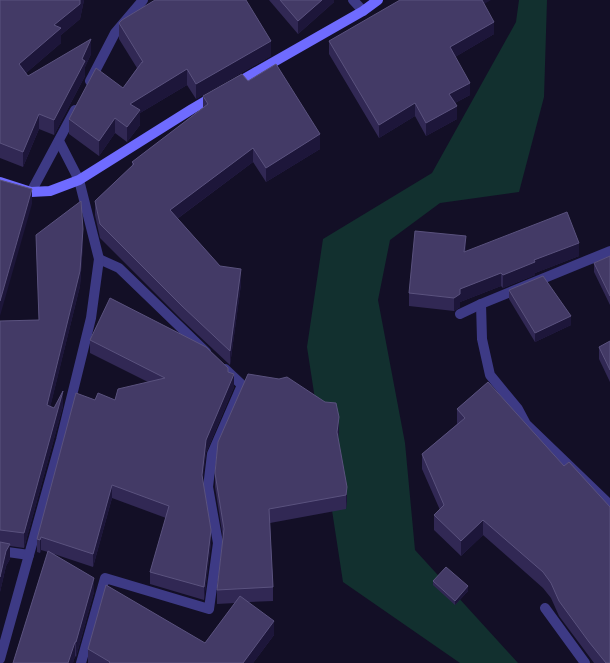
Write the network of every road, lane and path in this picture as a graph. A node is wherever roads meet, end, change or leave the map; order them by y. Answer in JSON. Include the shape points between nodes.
{"nodes":[{"id":1,"x":143,"y":0,"type":"edge"},
{"id":2,"x":353,"y":0,"type":"edge"},
{"id":3,"x":378,"y":0,"type":"edge"},
{"id":4,"x":363,"y":11,"type":"junction"},
{"id":5,"x":87,"y":87,"type":"edge"},
{"id":6,"x":80,"y":101,"type":"edge"},
{"id":7,"x":59,"y":141,"type":"junction"},
{"id":8,"x":79,"y":180,"type":"junction"},
{"id":9,"x":0,"y":182,"type":"edge"},
{"id":10,"x":31,"y":192,"type":"junction"},
{"id":11,"x":610,"y":251,"type":"edge"},
{"id":12,"x":99,"y":259,"type":"junction"},
{"id":13,"x":481,"y":304,"type":"junction"},
{"id":14,"x":460,"y":314,"type":"dead end"},
{"id":15,"x":610,"y":505,"type":"edge"},
{"id":16,"x":0,"y":551,"type":"edge"},
{"id":17,"x":29,"y":555,"type":"junction"},
{"id":18,"x":544,"y":608,"type":"dead end"},
{"id":19,"x":0,"y":659,"type":"edge"},
{"id":20,"x":81,"y":663,"type":"edge"},
{"id":21,"x":585,"y":663,"type":"edge"}],
"edges":[{"from":1,"to":5,"type":"street","via":[[115,33]]},
{"from":2,"to":4,"type":"street"},
{"from":3,"to":4,"type":"main road"},
{"from":4,"to":8,"type":"main road","via":[[192,109]]},
{"from":6,"to":7,"type":"street"},
{"from":7,"to":8,"type":"street"},
{"from":7,"to":10,"type":"street"},
{"from":8,"to":10,"type":"main road","via":[[50,191]]},
{"from":8,"to":12,"type":"street"},
{"from":9,"to":10,"type":"main road"},
{"from":11,"to":13,"type":"street"},
{"from":12,"to":17,"type":"street","via":[[91,318]]},
{"from":12,"to":20,"type":"street","via":[[119,268],[242,385],[212,454],[208,487],[218,543],[209,609],[105,578]]},
{"from":13,"to":14,"type":"street"},
{"from":13,"to":15,"type":"street","via":[[482,339],[490,375],[518,409],[526,424]]},
{"from":16,"to":17,"type":"street"},
{"from":17,"to":19,"type":"street"},
{"from":18,"to":21,"type":"street"}]}
